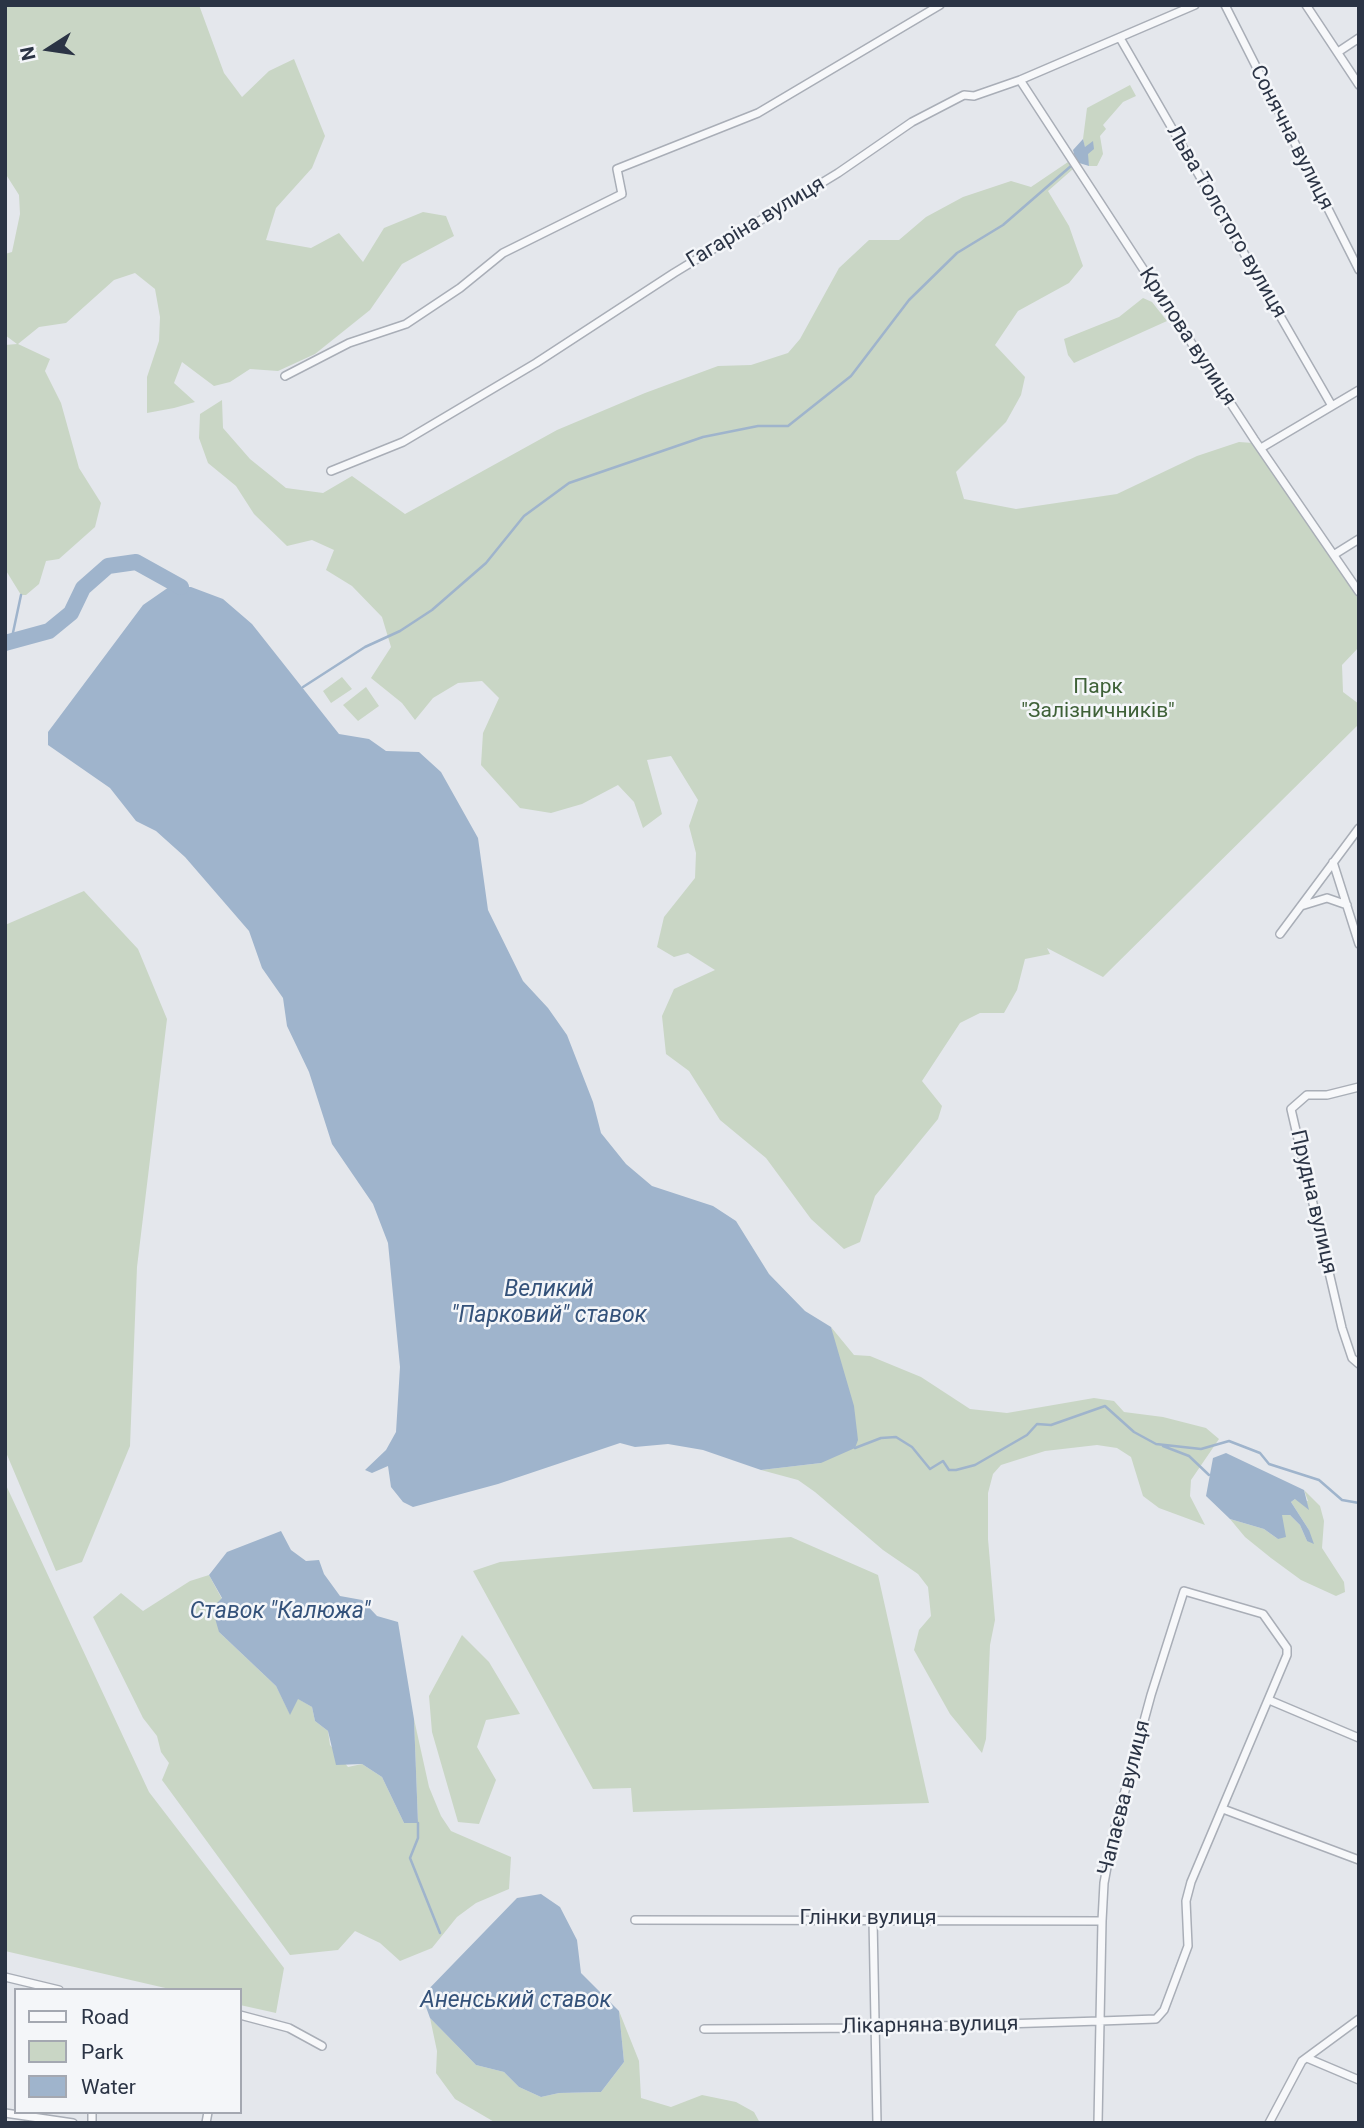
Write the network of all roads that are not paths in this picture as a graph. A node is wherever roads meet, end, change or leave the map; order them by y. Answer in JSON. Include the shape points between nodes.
{"nodes":[{"id":1,"x":940,"y":5,"type":"edge"},
{"id":2,"x":1195,"y":5,"type":"edge"},
{"id":3,"x":1225,"y":5,"type":"edge"},
{"id":4,"x":1306,"y":5,"type":"edge"},
{"id":5,"x":1120,"y":38,"type":"junction"},
{"id":6,"x":1359,"y":38,"type":"edge"},
{"id":7,"x":1338,"y":52,"type":"junction"},
{"id":8,"x":1020,"y":80,"type":"junction"},
{"id":9,"x":1359,"y":85,"type":"edge"},
{"id":10,"x":1359,"y":270,"type":"edge"},
{"id":11,"x":285,"y":376,"type":"dead end"},
{"id":12,"x":1359,"y":390,"type":"edge"},
{"id":13,"x":1332,"y":406,"type":"junction"},
{"id":14,"x":1261,"y":448,"type":"junction"},
{"id":15,"x":331,"y":471,"type":"dead end"},
{"id":16,"x":1359,"y":539,"type":"edge"},
{"id":17,"x":1335,"y":554,"type":"junction"},
{"id":18,"x":1359,"y":592,"type":"edge"},
{"id":19,"x":1359,"y":828,"type":"edge"},
{"id":20,"x":1334,"y":862,"type":"junction"},
{"id":21,"x":1347,"y":905,"type":"junction"},
{"id":22,"x":1300,"y":906,"type":"junction"},
{"id":23,"x":1280,"y":934,"type":"dead end"},
{"id":24,"x":1359,"y":944,"type":"edge"},
{"id":25,"x":1359,"y":1087,"type":"edge"},
{"id":26,"x":1359,"y":1364,"type":"edge"},
{"id":27,"x":1269,"y":1700,"type":"junction"},
{"id":28,"x":1359,"y":1738,"type":"edge"},
{"id":29,"x":1223,"y":1809,"type":"junction"},
{"id":30,"x":1359,"y":1860,"type":"edge"},
{"id":31,"x":873,"y":1919,"type":"junction"},
{"id":32,"x":635,"y":1920,"type":"dead end"},
{"id":33,"x":1102,"y":1922,"type":"junction"},
{"id":34,"x":5,"y":1977,"type":"edge"},
{"id":35,"x":51,"y":1988,"type":"edge"},
{"id":36,"x":242,"y":2016,"type":"edge"},
{"id":37,"x":1359,"y":2019,"type":"edge"},
{"id":38,"x":1100,"y":2021,"type":"junction"},
{"id":39,"x":873,"y":2028,"type":"junction"},
{"id":40,"x":704,"y":2029,"type":"dead end"},
{"id":41,"x":322,"y":2046,"type":"dead end"},
{"id":42,"x":1307,"y":2058,"type":"junction"},
{"id":43,"x":1359,"y":2080,"type":"edge"},
{"id":44,"x":5,"y":2113,"type":"edge"},
{"id":45,"x":73,"y":2123,"type":"edge"},
{"id":46,"x":877,"y":2123,"type":"edge"},
{"id":47,"x":1098,"y":2123,"type":"edge"},
{"id":48,"x":1269,"y":2123,"type":"edge"}],
"edges":[{"from":1,"to":11,"type":"street","via":[[758,113],[617,169],[622,194],[503,253],[406,324],[349,343]]},
{"from":2,"to":5,"type":"street","name":"Гагаріна вулиця"},
{"from":3,"to":10,"type":"street","name":"Сонячна вулиця"},
{"from":4,"to":7,"type":"street"},
{"from":5,"to":8,"type":"street","name":"Гагаріна вулиця"},
{"from":5,"to":13,"type":"street","name":"Льва Толстого вулиця"},
{"from":6,"to":7,"type":"street"},
{"from":7,"to":9,"type":"street"},
{"from":8,"to":14,"type":"street","name":"Крилова вулиця"},
{"from":8,"to":15,"type":"street","name":"Гагаріна вулиця","via":[[974,96],[964,95],[912,122],[536,363],[403,442]]},
{"from":12,"to":13,"type":"street"},
{"from":13,"to":14,"type":"street"},
{"from":14,"to":17,"type":"street","name":"Крилова вулиця"},
{"from":16,"to":17,"type":"street"},
{"from":17,"to":18,"type":"street","name":"Крилова вулиця"},
{"from":19,"to":20,"type":"street"},
{"from":20,"to":21,"type":"street"},
{"from":20,"to":22,"type":"street"},
{"from":21,"to":22,"type":"street","via":[[1327,898]]},
{"from":21,"to":24,"type":"street"},
{"from":22,"to":23,"type":"street"},
{"from":25,"to":26,"type":"street","name":"Прудна вулиця","via":[[1307,1095],[1291,1109],[1342,1328],[1352,1358]]},
{"from":27,"to":28,"type":"street"},
{"from":27,"to":29,"type":"street"},
{"from":27,"to":33,"type":"street","name":"Чапаєва вулиця","via":[[1287,1648],[1264,1614],[1184,1591],[1113,1835]]},
{"from":29,"to":30,"type":"street"},
{"from":29,"to":38,"type":"street","name":"Лікарняна вулиця","via":[[1186,1901],[1188,1947],[1164,2010],[1156,2019]]},
{"from":31,"to":32,"type":"street","name":"Глінки вулиця"},
{"from":31,"to":33,"type":"street","name":"Глінки вулиця"},
{"from":31,"to":39,"type":"street"},
{"from":33,"to":38,"type":"street","name":"Чапаєва вулиця"},
{"from":34,"to":35,"type":"street"},
{"from":36,"to":41,"type":"street","via":[[289,2028]]},
{"from":37,"to":42,"type":"street"},
{"from":38,"to":39,"type":"street","name":"Лікарняна вулиця"},
{"from":38,"to":47,"type":"street","name":"Чапаєва вулиця"},
{"from":39,"to":40,"type":"street","name":"Лікарняна вулиця"},
{"from":39,"to":46,"type":"street"},
{"from":42,"to":43,"type":"street"},
{"from":42,"to":48,"type":"street"},
{"from":44,"to":45,"type":"street"}]}
